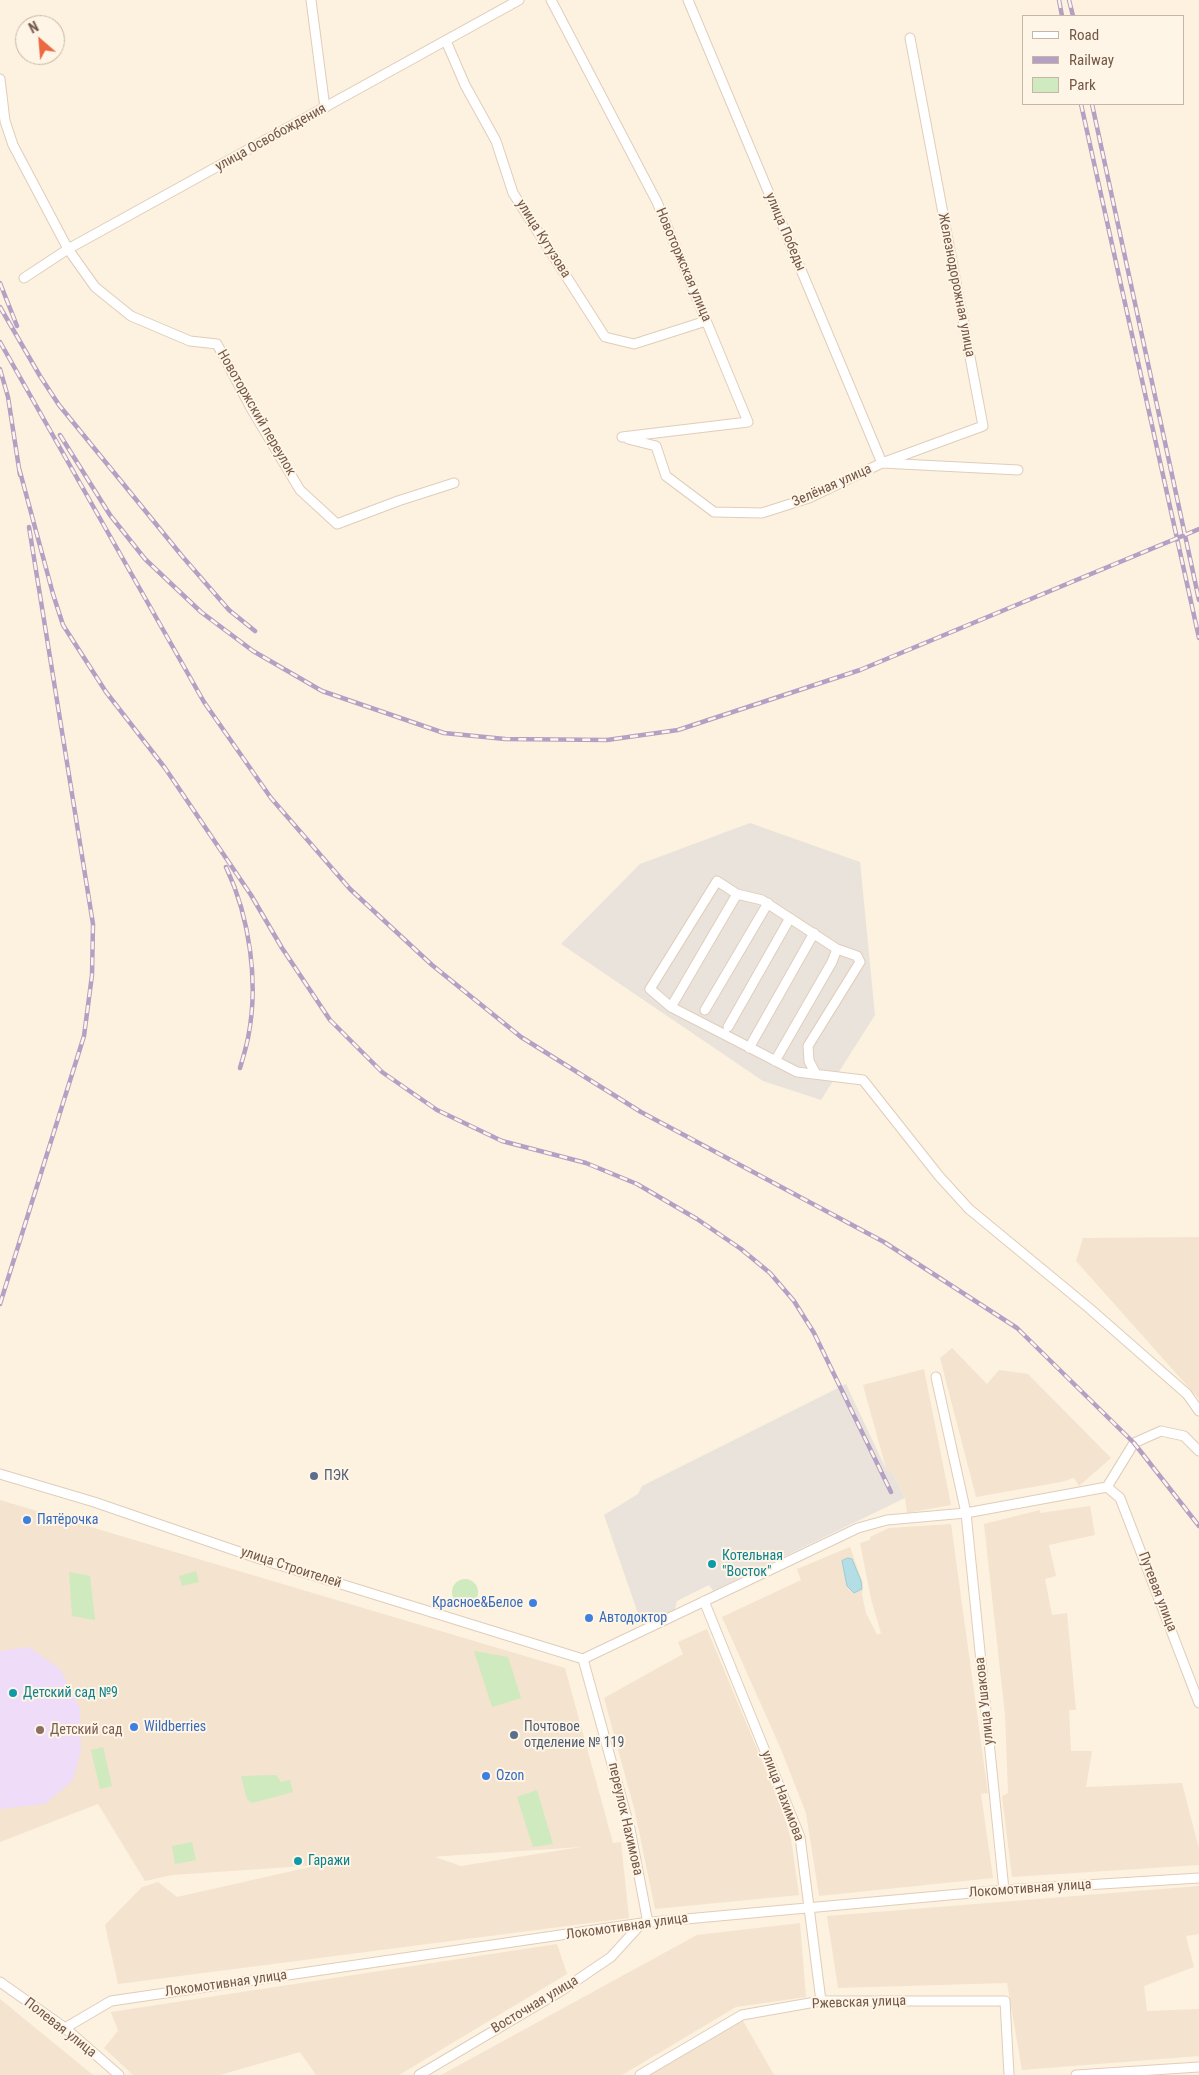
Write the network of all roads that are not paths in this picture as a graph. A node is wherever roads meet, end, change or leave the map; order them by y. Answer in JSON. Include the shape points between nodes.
{"nodes":[{"id":1,"x":311,"y":0,"type":"edge"},
{"id":2,"x":519,"y":0,"type":"edge"},
{"id":3,"x":551,"y":0,"type":"edge"},
{"id":4,"x":688,"y":0,"type":"edge"},
{"id":5,"x":910,"y":38,"type":"dead end"},
{"id":6,"x":446,"y":41,"type":"junction"},
{"id":7,"x":0,"y":79,"type":"edge"},
{"id":8,"x":325,"y":108,"type":"junction"},
{"id":9,"x":68,"y":249,"type":"junction"},
{"id":10,"x":24,"y":278,"type":"dead end"},
{"id":11,"x":706,"y":321,"type":"junction"},
{"id":12,"x":622,"y":437,"type":"joint"},
{"id":13,"x":882,"y":464,"type":"junction"},
{"id":14,"x":1018,"y":470,"type":"dead end"},
{"id":15,"x":454,"y":483,"type":"dead end"},
{"id":16,"x":737,"y":894,"type":"junction"},
{"id":17,"x":768,"y":903,"type":"junction"},
{"id":18,"x":790,"y":918,"type":"junction"},
{"id":19,"x":814,"y":933,"type":"junction"},
{"id":20,"x":837,"y":949,"type":"junction"},
{"id":21,"x":671,"y":1007,"type":"junction"},
{"id":22,"x":705,"y":1010,"type":"dead end"},
{"id":23,"x":728,"y":1027,"type":"dead end"},
{"id":24,"x":749,"y":1048,"type":"junction"},
{"id":25,"x":775,"y":1061,"type":"junction"},
{"id":26,"x":816,"y":1074,"type":"junction"},
{"id":27,"x":936,"y":1377,"type":"dead end"},
{"id":28,"x":1199,"y":1411,"type":"edge"},
{"id":29,"x":1199,"y":1451,"type":"edge"},
{"id":30,"x":0,"y":1474,"type":"edge"},
{"id":31,"x":1106,"y":1487,"type":"junction"},
{"id":32,"x":966,"y":1513,"type":"junction"},
{"id":33,"x":704,"y":1601,"type":"junction"},
{"id":34,"x":583,"y":1659,"type":"junction"},
{"id":35,"x":1199,"y":1703,"type":"edge"},
{"id":36,"x":1199,"y":1878,"type":"edge"},
{"id":37,"x":1004,"y":1890,"type":"junction"},
{"id":38,"x":810,"y":1907,"type":"junction"},
{"id":39,"x":645,"y":1923,"type":"junction"},
{"id":40,"x":0,"y":1982,"type":"edge"},
{"id":41,"x":821,"y":2001,"type":"junction"},
{"id":42,"x":65,"y":2028,"type":"junction"},
{"id":43,"x":1199,"y":2068,"type":"edge"},
{"id":44,"x":119,"y":2075,"type":"edge"},
{"id":45,"x":419,"y":2075,"type":"edge"},
{"id":46,"x":640,"y":2075,"type":"edge"},
{"id":47,"x":1009,"y":2075,"type":"edge"},
{"id":48,"x":1076,"y":2075,"type":"edge"}],
"edges":[{"from":1,"to":8,"type":"street"},
{"from":2,"to":6,"type":"street","name":"улица Освобождения"},
{"from":3,"to":11,"type":"street","name":"Новоторжская улица","via":[[657,202]]},
{"from":4,"to":13,"type":"street","name":"улица Победы"},
{"from":5,"to":13,"type":"street","name":"Железнодорожная улица","via":[[982,426]]},
{"from":6,"to":8,"type":"street","name":"улица Освобождения"},
{"from":6,"to":11,"type":"street","name":"улица Кутузова","via":[[465,85],[496,141],[514,193],[605,337],[634,344]]},
{"from":7,"to":9,"type":"street","via":[[5,121],[13,145]]},
{"from":8,"to":9,"type":"street","name":"улица Освобождения"},
{"from":9,"to":10,"type":"street","name":"улица Освобождения"},
{"from":9,"to":15,"type":"street","name":"Новоторжский переулок","via":[[95,287],[131,316],[190,340],[216,344],[300,490],[337,524]]},
{"from":11,"to":12,"type":"street","name":"Новоторжская улица","via":[[748,422]]},
{"from":12,"to":13,"type":"street","name":"Зелёная улица","via":[[656,446],[666,476],[714,512],[762,513],[809,498]]},
{"from":13,"to":14,"type":"street","name":"Зелёная улица"},
{"from":16,"to":17,"type":"street"},
{"from":16,"to":21,"type":"street"},
{"from":16,"to":21,"type":"street","via":[[717,881],[650,989]]},
{"from":17,"to":18,"type":"street"},
{"from":17,"to":22,"type":"street"},
{"from":18,"to":19,"type":"street"},
{"from":18,"to":23,"type":"street"},
{"from":19,"to":20,"type":"street"},
{"from":19,"to":24,"type":"street"},
{"from":20,"to":25,"type":"street"},
{"from":20,"to":26,"type":"street","via":[[857,956],[860,962],[808,1046],[809,1061]]},
{"from":21,"to":24,"type":"street"},
{"from":24,"to":25,"type":"street"},
{"from":25,"to":26,"type":"street","via":[[797,1072]]},
{"from":26,"to":28,"type":"street","via":[[863,1080],[938,1176],[969,1209],[1187,1394]]},
{"from":27,"to":32,"type":"street","name":"улица Ушакова"},
{"from":29,"to":31,"type":"street","via":[[1184,1436],[1161,1431],[1134,1443]]},
{"from":30,"to":34,"type":"street","name":"улица Строителей"},
{"from":31,"to":32,"type":"street"},
{"from":31,"to":35,"type":"street","name":"Путевая улица","via":[[1120,1498]]},
{"from":32,"to":33,"type":"street","via":[[866,1525]]},
{"from":32,"to":37,"type":"street","name":"улица Ушакова"},
{"from":33,"to":34,"type":"street"},
{"from":33,"to":38,"type":"street","name":"улица Нахимова","via":[[800,1837]]},
{"from":34,"to":39,"type":"street","name":"переулок Нахимова","via":[[630,1829]]},
{"from":36,"to":37,"type":"street","name":"Локомотивная улица"},
{"from":37,"to":38,"type":"street","name":"Локомотивная улица"},
{"from":38,"to":39,"type":"street","name":"Локомотивная улица"},
{"from":38,"to":41,"type":"street","name":"улица Нахимова"},
{"from":39,"to":42,"type":"street","name":"Локомотивная улица","via":[[111,2001]]},
{"from":39,"to":45,"type":"street","name":"Восточная улица","via":[[611,1957],[561,1991]]},
{"from":40,"to":42,"type":"street","name":"Полевая улица"},
{"from":41,"to":46,"type":"street","name":"Ржевская улица","via":[[742,2015]]},
{"from":41,"to":47,"type":"street","name":"Ржевская улица","via":[[1005,2001]]},
{"from":42,"to":44,"type":"street","name":"Полевая улица"},
{"from":43,"to":48,"type":"street"}]}
